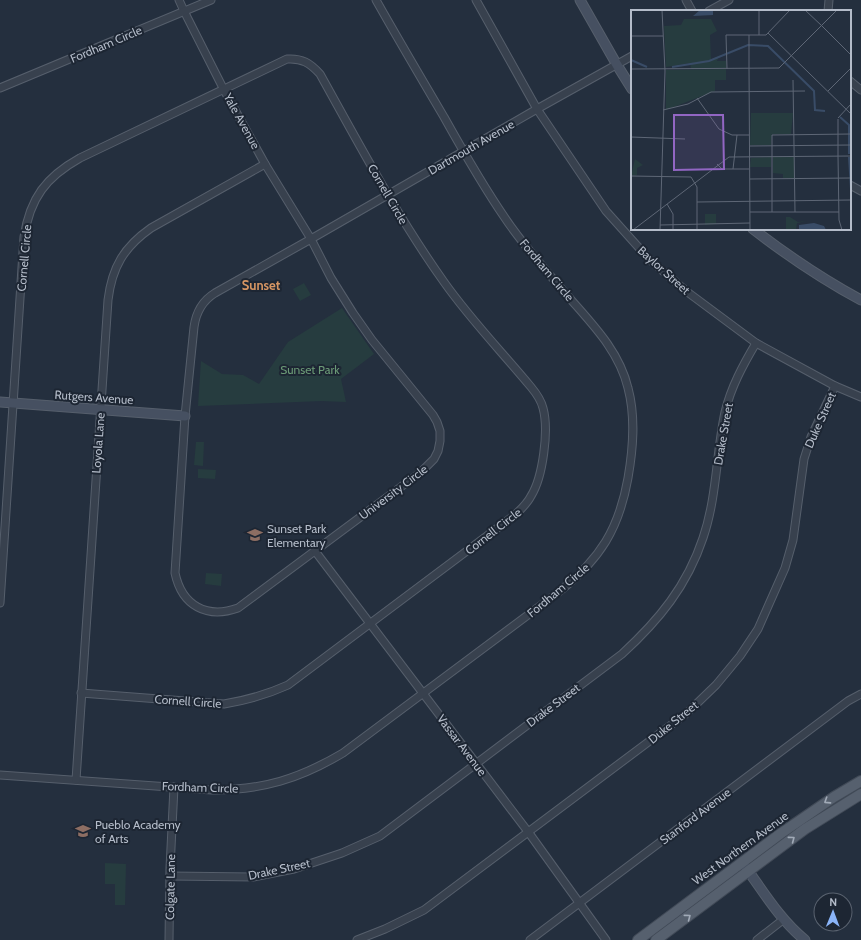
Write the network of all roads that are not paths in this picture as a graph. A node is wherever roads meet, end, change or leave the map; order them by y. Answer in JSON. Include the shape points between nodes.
{"nodes":[{"id":1,"x":179,"y":0,"type":"edge"},
{"id":2,"x":212,"y":0,"type":"edge"},
{"id":3,"x":376,"y":0,"type":"edge"},
{"id":4,"x":476,"y":0,"type":"edge"},
{"id":5,"x":580,"y":0,"type":"edge"},
{"id":6,"x":686,"y":0,"type":"edge"},
{"id":7,"x":729,"y":0,"type":"edge"},
{"id":8,"x":691,"y":10,"type":"edge"},
{"id":9,"x":711,"y":10,"type":"edge"},
{"id":10,"x":184,"y":11,"type":"junction"},
{"id":11,"x":631,"y":57,"type":"edge"},
{"id":12,"x":616,"y":65,"type":"junction"},
{"id":13,"x":851,"y":81,"type":"edge"},
{"id":14,"x":0,"y":88,"type":"edge"},
{"id":15,"x":631,"y":88,"type":"edge"},
{"id":16,"x":224,"y":90,"type":"junction"},
{"id":17,"x":861,"y":90,"type":"edge"},
{"id":18,"x":537,"y":108,"type":"junction"},
{"id":19,"x":463,"y":151,"type":"junction"},
{"id":20,"x":265,"y":164,"type":"junction"},
{"id":21,"x":851,"y":186,"type":"edge"},
{"id":22,"x":861,"y":191,"type":"edge"},
{"id":23,"x":387,"y":194,"type":"junction"},
{"id":24,"x":754,"y":230,"type":"edge"},
{"id":25,"x":311,"y":239,"type":"junction"},
{"id":26,"x":861,"y":300,"type":"edge"},
{"id":27,"x":756,"y":343,"type":"junction"},
{"id":28,"x":835,"y":386,"type":"junction"},
{"id":29,"x":861,"y":397,"type":"edge"},
{"id":30,"x":0,"y":402,"type":"edge"},
{"id":31,"x":13,"y":403,"type":"junction"},
{"id":32,"x":100,"y":410,"type":"junction"},
{"id":33,"x":185,"y":416,"type":"junction"},
{"id":34,"x":315,"y":551,"type":"junction"},
{"id":35,"x":0,"y":603,"type":"edge"},
{"id":36,"x":371,"y":623,"type":"junction"},
{"id":37,"x":81,"y":693,"type":"junction"},
{"id":38,"x":424,"y":693,"type":"junction"},
{"id":39,"x":861,"y":694,"type":"edge"},
{"id":40,"x":475,"y":763,"type":"junction"},
{"id":41,"x":0,"y":775,"type":"edge"},
{"id":42,"x":76,"y":780,"type":"junction"},
{"id":43,"x":861,"y":781,"type":"edge"},
{"id":44,"x":174,"y":787,"type":"junction"},
{"id":45,"x":861,"y":794,"type":"edge"},
{"id":46,"x":528,"y":833,"type":"junction"},
{"id":47,"x":742,"y":862,"type":"junction"},
{"id":48,"x":749,"y":871,"type":"junction"},
{"id":49,"x":170,"y":876,"type":"junction"},
{"id":50,"x":579,"y":903,"type":"junction"},
{"id":51,"x":784,"y":919,"type":"junction"},
{"id":52,"x":169,"y":940,"type":"edge"},
{"id":53,"x":357,"y":940,"type":"edge"},
{"id":54,"x":530,"y":940,"type":"edge"},
{"id":55,"x":606,"y":940,"type":"edge"},
{"id":56,"x":638,"y":940,"type":"edge"},
{"id":57,"x":656,"y":940,"type":"edge"},
{"id":58,"x":757,"y":940,"type":"edge"},
{"id":59,"x":805,"y":940,"type":"edge"}],
"edges":[{"from":1,"to":10,"type":"street","name":"Yale Avenue"},
{"from":2,"to":10,"type":"street","name":"Fordham Circle"},
{"from":3,"to":19,"type":"street","name":"Fordham Circle"},
{"from":4,"to":18,"type":"street","name":"Baylor Street"},
{"from":5,"to":12,"type":"street"},
{"from":6,"to":8,"type":"street"},
{"from":7,"to":9,"type":"street"},
{"from":10,"to":14,"type":"street","name":"Fordham Circle"},
{"from":10,"to":16,"type":"street","name":"Yale Avenue"},
{"from":11,"to":12,"type":"street","name":"Dartmouth Avenue"},
{"from":12,"to":15,"type":"street"},
{"from":12,"to":18,"type":"street","name":"Dartmouth Avenue"},
{"from":13,"to":17,"type":"street"},
{"from":16,"to":20,"type":"street","name":"Yale Avenue"},
{"from":16,"to":23,"type":"street","name":"Cornell Circle","via":[[287,59],[295,58],[310,63],[320,74]]},
{"from":16,"to":31,"type":"street","name":"Cornell Circle","via":[[80,158],[60,170],[41,188],[30,212],[24,237]]},
{"from":18,"to":19,"type":"street","name":"Dartmouth Avenue"},
{"from":18,"to":27,"type":"street","name":"Baylor Street","via":[[606,211],[649,259],[686,291]]},
{"from":19,"to":23,"type":"street","name":"Dartmouth Avenue"},
{"from":19,"to":38,"type":"street","name":"Fordham Circle","via":[[521,240],[597,329],[616,358],[628,388],[633,432],[621,508],[613,529],[594,559],[569,584]]},
{"from":20,"to":25,"type":"street","name":"Yale Avenue"},
{"from":20,"to":32,"type":"street","name":"Loyola Lane","via":[[151,228],[137,238],[123,255],[110,287]]},
{"from":21,"to":22,"type":"street"},
{"from":23,"to":25,"type":"street","name":"Dartmouth Avenue"},
{"from":23,"to":36,"type":"street","name":"Cornell Circle","via":[[444,283],[476,324],[532,386],[543,408],[546,432],[537,484],[532,496],[515,516]]},
{"from":24,"to":26,"type":"street","via":[[830,284]]},
{"from":25,"to":33,"type":"street","name":"University Circle","via":[[215,292],[201,305],[194,327]]},
{"from":25,"to":34,"type":"street","name":"University Circle","via":[[353,314],[433,415],[440,431],[438,451],[428,465]]},
{"from":27,"to":28,"type":"street","name":"Baylor Street"},
{"from":27,"to":40,"type":"street","name":"Drake Street","via":[[729,397],[713,497],[703,537],[691,568],[670,603],[655,622],[622,654]]},
{"from":28,"to":29,"type":"street","name":"Baylor Street"},
{"from":28,"to":46,"type":"street","name":"Duke Street","via":[[811,437],[804,459],[793,540],[785,568],[758,629],[740,656],[716,685],[687,713]]},
{"from":30,"to":31,"type":"street","name":"Rutgers Avenue"},
{"from":31,"to":32,"type":"street","name":"Rutgers Avenue"},
{"from":31,"to":35,"type":"street","name":"Cornell Circle"},
{"from":32,"to":33,"type":"street","name":"Rutgers Avenue"},
{"from":32,"to":37,"type":"street","name":"Loyola Lane"},
{"from":33,"to":34,"type":"street","name":"University Circle","via":[[175,573],[185,598],[209,612],[219,613],[238,608]]},
{"from":34,"to":36,"type":"street","name":"Vassar Avenue"},
{"from":36,"to":37,"type":"street","name":"Cornell Circle","via":[[288,685],[247,700],[224,704]]},
{"from":36,"to":38,"type":"street","name":"Vassar Avenue"},
{"from":37,"to":42,"type":"street","name":"Loyola Lane"},
{"from":38,"to":40,"type":"street","name":"Vassar Avenue"},
{"from":38,"to":44,"type":"street","name":"Fordham Circle","via":[[343,753],[305,773],[250,788],[212,790]]},
{"from":39,"to":50,"type":"street","name":"Stanford Avenue"},
{"from":40,"to":46,"type":"street","name":"Vassar Avenue"},
{"from":40,"to":49,"type":"street","name":"Drake Street","via":[[380,836],[342,854],[294,869],[253,877]]},
{"from":41,"to":42,"type":"street","name":"Fordham Circle"},
{"from":42,"to":44,"type":"street","name":"Fordham Circle"},
{"from":43,"to":47,"type":"main road","name":"West Northern Avenue","one_way":true,"via":[[809,813]]},
{"from":44,"to":49,"type":"street","name":"Colgate Lane"},
{"from":48,"to":45,"type":"main road","name":"West Northern Avenue","one_way":true,"via":[[805,829]]},
{"from":46,"to":50,"type":"street","name":"Vassar Avenue"},
{"from":46,"to":53,"type":"street","name":"Duke Street","via":[[424,910]]},
{"from":47,"to":48,"type":"street"},
{"from":47,"to":56,"type":"main road","name":"West Northern Avenue"},
{"from":48,"to":51,"type":"street"},
{"from":57,"to":48,"type":"main road","name":"West Northern Avenue","one_way":true},
{"from":49,"to":52,"type":"street","name":"Colgate Lane"},
{"from":50,"to":54,"type":"street","name":"Stanford Avenue"},
{"from":50,"to":55,"type":"street","name":"Vassar Avenue"},
{"from":51,"to":58,"type":"street"},
{"from":51,"to":59,"type":"street"}]}
